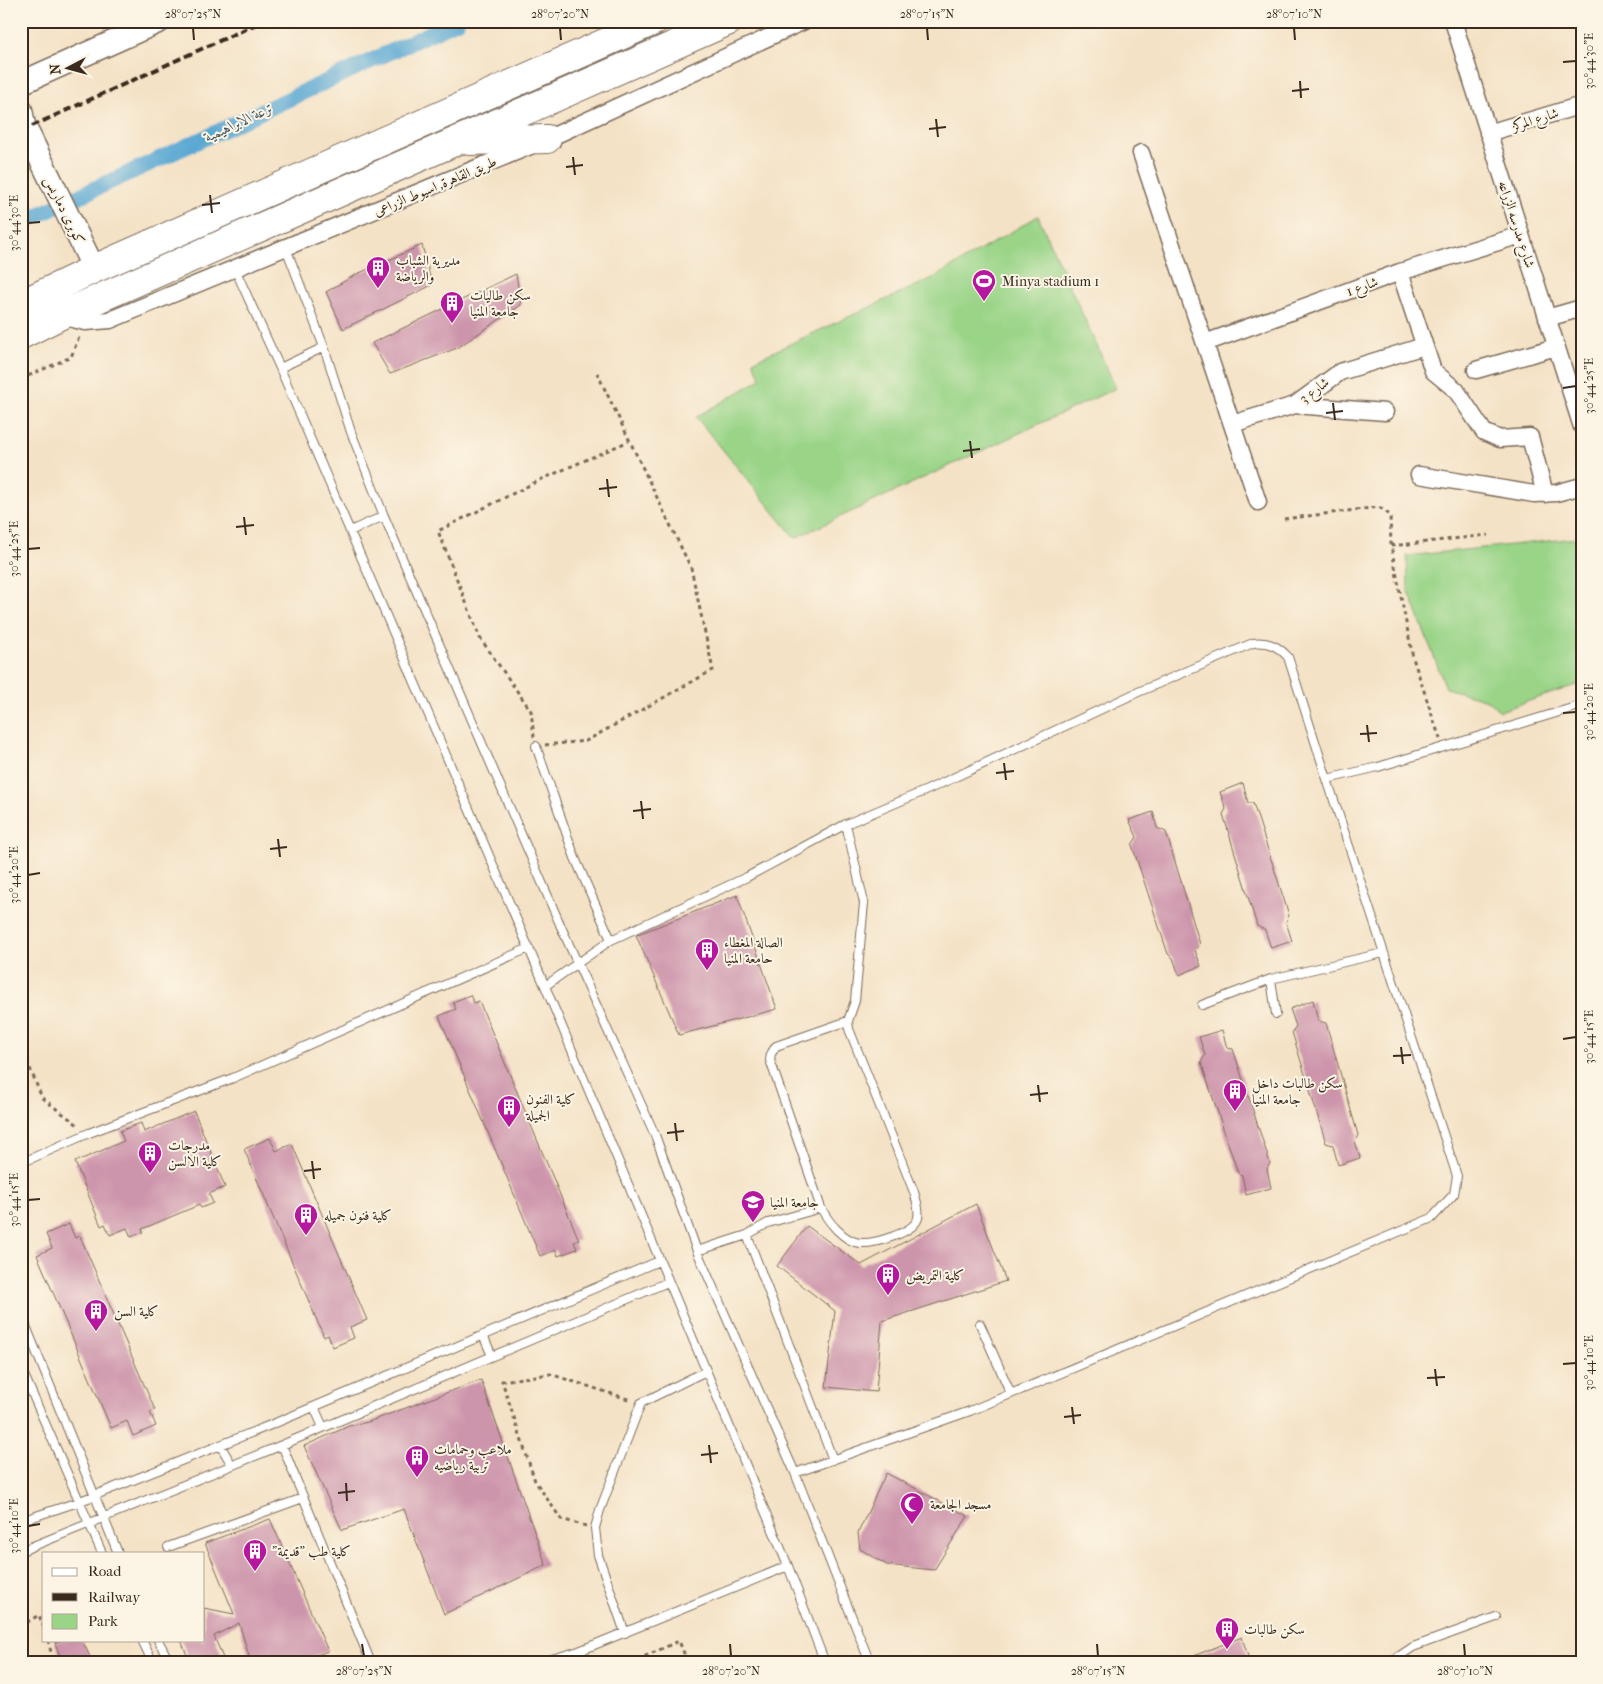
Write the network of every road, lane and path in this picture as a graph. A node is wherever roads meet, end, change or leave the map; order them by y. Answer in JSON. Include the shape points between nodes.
{"nodes":[{"id":1,"x":160,"y":21,"type":"edge"},
{"id":2,"x":654,"y":21,"type":"edge"},
{"id":3,"x":729,"y":21,"type":"edge"},
{"id":4,"x":804,"y":21,"type":"edge"},
{"id":5,"x":1453,"y":21,"type":"edge"},
{"id":6,"x":21,"y":84,"type":"edge"},
{"id":7,"x":1582,"y":104,"type":"edge"},
{"id":8,"x":22,"y":119,"type":"edge"},
{"id":9,"x":1488,"y":133,"type":"junction"},
{"id":10,"x":547,"y":138,"type":"junction"},
{"id":11,"x":456,"y":141,"type":"junction"},
{"id":12,"x":1141,"y":153,"type":"dead end"},
{"id":13,"x":1520,"y":234,"type":"junction"},
{"id":14,"x":286,"y":248,"type":"junction"},
{"id":15,"x":94,"y":269,"type":"junction"},
{"id":16,"x":235,"y":269,"type":"junction"},
{"id":17,"x":1400,"y":272,"type":"junction"},
{"id":18,"x":21,"y":304,"type":"edge"},
{"id":19,"x":1582,"y":308,"type":"edge"},
{"id":20,"x":59,"y":316,"type":"junction"},
{"id":21,"x":1547,"y":318,"type":"junction"},
{"id":22,"x":85,"y":322,"type":"junction"},
{"id":23,"x":21,"y":335,"type":"edge"},
{"id":24,"x":1205,"y":343,"type":"junction"},
{"id":25,"x":1424,"y":346,"type":"junction"},
{"id":26,"x":324,"y":347,"type":"junction"},
{"id":27,"x":1556,"y":347,"type":"junction"},
{"id":28,"x":280,"y":368,"type":"junction"},
{"id":29,"x":1476,"y":370,"type":"dead end"},
{"id":30,"x":597,"y":373,"type":"dead end"},
{"id":31,"x":21,"y":379,"type":"edge"},
{"id":32,"x":1295,"y":405,"type":"junction"},
{"id":33,"x":1384,"y":412,"type":"dead end"},
{"id":34,"x":1232,"y":424,"type":"junction"},
{"id":35,"x":1582,"y":426,"type":"edge"},
{"id":36,"x":629,"y":441,"type":"junction"},
{"id":37,"x":1419,"y":475,"type":"dead end"},
{"id":38,"x":1582,"y":486,"type":"edge"},
{"id":39,"x":1545,"y":494,"type":"junction"},
{"id":40,"x":1258,"y":502,"type":"dead end"},
{"id":41,"x":384,"y":516,"type":"junction"},
{"id":42,"x":1284,"y":520,"type":"dead end"},
{"id":43,"x":350,"y":532,"type":"junction"},
{"id":44,"x":1488,"y":535,"type":"dead end"},
{"id":45,"x":1392,"y":546,"type":"junction"},
{"id":46,"x":1582,"y":705,"type":"edge"},
{"id":47,"x":536,"y":746,"type":"junction"},
{"id":48,"x":1443,"y":748,"type":"junction"},
{"id":49,"x":1327,"y":779,"type":"junction"},
{"id":50,"x":846,"y":824,"type":"junction"},
{"id":51,"x":611,"y":940,"type":"junction"},
{"id":52,"x":529,"y":948,"type":"junction"},
{"id":53,"x":1383,"y":953,"type":"junction"},
{"id":54,"x":578,"y":963,"type":"junction"},
{"id":55,"x":1271,"y":979,"type":"junction"},
{"id":56,"x":545,"y":986,"type":"junction"},
{"id":57,"x":1202,"y":1005,"type":"dead end"},
{"id":58,"x":1276,"y":1014,"type":"dead end"},
{"id":59,"x":848,"y":1020,"type":"junction"},
{"id":60,"x":21,"y":1046,"type":"edge"},
{"id":61,"x":88,"y":1133,"type":"junction"},
{"id":62,"x":21,"y":1163,"type":"edge"},
{"id":63,"x":821,"y":1208,"type":"junction"},
{"id":64,"x":747,"y":1234,"type":"junction"},
{"id":65,"x":697,"y":1251,"type":"junction"},
{"id":66,"x":659,"y":1261,"type":"junction"},
{"id":67,"x":668,"y":1282,"type":"junction"},
{"id":68,"x":21,"y":1314,"type":"edge"},
{"id":69,"x":980,"y":1324,"type":"dead end"},
{"id":70,"x":483,"y":1335,"type":"junction"},
{"id":71,"x":492,"y":1356,"type":"junction"},
{"id":72,"x":21,"y":1368,"type":"edge"},
{"id":73,"x":706,"y":1371,"type":"junction"},
{"id":74,"x":1010,"y":1394,"type":"junction"},
{"id":75,"x":641,"y":1403,"type":"junction"},
{"id":76,"x":314,"y":1407,"type":"junction"},
{"id":77,"x":323,"y":1427,"type":"junction"},
{"id":78,"x":220,"y":1445,"type":"junction"},
{"id":79,"x":282,"y":1445,"type":"junction"},
{"id":80,"x":833,"y":1460,"type":"junction"},
{"id":81,"x":232,"y":1465,"type":"junction"},
{"id":82,"x":796,"y":1473,"type":"junction"},
{"id":83,"x":93,"y":1495,"type":"junction"},
{"id":84,"x":303,"y":1498,"type":"junction"},
{"id":85,"x":78,"y":1502,"type":"junction"},
{"id":86,"x":102,"y":1517,"type":"junction"},
{"id":87,"x":21,"y":1521,"type":"edge"},
{"id":88,"x":88,"y":1523,"type":"junction"},
{"id":89,"x":594,"y":1528,"type":"junction"},
{"id":90,"x":168,"y":1547,"type":"dead end"},
{"id":91,"x":21,"y":1551,"type":"edge"},
{"id":92,"x":102,"y":1552,"type":"edge"},
{"id":93,"x":118,"y":1552,"type":"edge"},
{"id":94,"x":788,"y":1566,"type":"junction"},
{"id":95,"x":1496,"y":1617,"type":"dead end"},
{"id":96,"x":21,"y":1620,"type":"edge"},
{"id":97,"x":42,"y":1621,"type":"edge"},
{"id":98,"x":624,"y":1632,"type":"junction"},
{"id":99,"x":49,"y":1642,"type":"edge"},
{"id":100,"x":143,"y":1642,"type":"edge"},
{"id":101,"x":159,"y":1642,"type":"edge"},
{"id":102,"x":579,"y":1651,"type":"junction"},
{"id":103,"x":49,"y":1663,"type":"edge"},
{"id":104,"x":153,"y":1663,"type":"edge"},
{"id":105,"x":170,"y":1663,"type":"edge"},
{"id":106,"x":371,"y":1663,"type":"edge"},
{"id":107,"x":538,"y":1663,"type":"edge"},
{"id":108,"x":588,"y":1663,"type":"edge"},
{"id":109,"x":630,"y":1663,"type":"edge"},
{"id":110,"x":688,"y":1663,"type":"edge"},
{"id":111,"x":825,"y":1663,"type":"edge"},
{"id":112,"x":870,"y":1663,"type":"edge"},
{"id":113,"x":1389,"y":1663,"type":"edge"}],
"edges":[{"from":1,"to":6,"type":"main road"},
{"from":2,"to":15,"type":"highway"},
{"from":3,"to":11,"type":"highway"},
{"from":4,"to":10,"type":"street","name":"طريق القاهرة, اسيوط الزراعى"},
{"from":5,"to":9,"type":"street","name":"شارع مدرسه الزراعه"},
{"from":7,"to":9,"type":"street","name":"شارع المركز"},
{"from":8,"to":15,"type":"main road","name":"كوبرى دماريس"},
{"from":9,"to":13,"type":"street","name":"شارع مدرسه الزراعه"},
{"from":10,"to":11,"type":"highway"},
{"from":10,"to":14,"type":"street","name":"طريق القاهرة, اسيوط الزراعى"},
{"from":11,"to":20,"type":"highway"},
{"from":12,"to":24,"type":"street"},
{"from":13,"to":17,"type":"street","name":"شارع 1"},
{"from":13,"to":21,"type":"street","name":"شارع مدرسه الزراعه"},
{"from":14,"to":16,"type":"street","name":"طريق القاهرة, اسيوط الزراعى"},
{"from":14,"to":26,"type":"lane"},
{"from":15,"to":18,"type":"highway"},
{"from":16,"to":22,"type":"street","name":"طريق القاهرة, اسيوط الزراعى","via":[[110,320]]},
{"from":16,"to":28,"type":"lane"},
{"from":17,"to":24,"type":"street","name":"شارع 1"},
{"from":17,"to":25,"type":"street"},
{"from":19,"to":21,"type":"street"},
{"from":20,"to":22,"type":"street","name":"طريق القاهرة, اسيوط الزراعى"},
{"from":20,"to":23,"type":"highway"},
{"from":21,"to":27,"type":"street","name":"شارع مدرسه الزراعه"},
{"from":22,"to":31,"type":"path","via":[[71,357]]},
{"from":24,"to":34,"type":"street"},
{"from":25,"to":32,"type":"street","name":"شارع 3","via":[[1340,372]]},
{"from":25,"to":39,"type":"street","via":[[1433,371],[1456,390],[1484,432],[1500,439],[1530,437]]},
{"from":26,"to":28,"type":"lane"},
{"from":26,"to":41,"type":"lane","via":[[350,432]]},
{"from":27,"to":29,"type":"street"},
{"from":27,"to":35,"type":"street","name":"شارع مدرسه الزراعه"},
{"from":28,"to":43,"type":"lane"},
{"from":30,"to":36,"type":"path"},
{"from":32,"to":33,"type":"street"},
{"from":32,"to":34,"type":"street","name":"شارع 3"},
{"from":34,"to":40,"type":"street"},
{"from":36,"to":47,"type":"path","via":[[691,568],[713,670],[586,741]]},
{"from":36,"to":47,"type":"path","via":[[540,480],[438,531],[480,638],[531,711]]},
{"from":37,"to":39,"type":"street","via":[[1528,494]]},
{"from":38,"to":39,"type":"street"},
{"from":41,"to":43,"type":"lane"},
{"from":41,"to":54,"type":"lane"},
{"from":42,"to":45,"type":"path","via":[[1379,507],[1390,515]]},
{"from":43,"to":52,"type":"lane"},
{"from":44,"to":45,"type":"path"},
{"from":45,"to":48,"type":"path","via":[[1413,658]]},
{"from":46,"to":48,"type":"lane"},
{"from":47,"to":51,"type":"lane","via":[[575,858]]},
{"from":48,"to":49,"type":"lane"},
{"from":49,"to":50,"type":"lane","via":[[1288,657],[1280,648],[1259,643],[1136,693]]},
{"from":49,"to":53,"type":"lane"},
{"from":50,"to":51,"type":"lane","via":[[747,877]]},
{"from":50,"to":59,"type":"lane","via":[[864,902],[855,1001]]},
{"from":51,"to":54,"type":"lane"},
{"from":52,"to":56,"type":"lane"},
{"from":52,"to":61,"type":"lane","via":[[233,1078]]},
{"from":53,"to":55,"type":"lane"},
{"from":53,"to":74,"type":"lane","via":[[1457,1176],[1454,1194],[1432,1218]]},
{"from":54,"to":56,"type":"lane"},
{"from":54,"to":65,"type":"lane","via":[[655,1135]]},
{"from":55,"to":57,"type":"lane"},
{"from":55,"to":58,"type":"lane"},
{"from":56,"to":66,"type":"lane"},
{"from":59,"to":63,"type":"lane","via":[[776,1046],[770,1060]]},
{"from":59,"to":63,"type":"lane","via":[[914,1192],[918,1219],[913,1228],[899,1234],[859,1243],[828,1221]]},
{"from":60,"to":61,"type":"path","via":[[42,1098]]},
{"from":61,"to":62,"type":"lane"},
{"from":63,"to":64,"type":"lane","via":[[768,1223]]},
{"from":64,"to":65,"type":"lane"},
{"from":64,"to":80,"type":"lane"},
{"from":65,"to":82,"type":"lane"},
{"from":66,"to":67,"type":"lane"},
{"from":66,"to":70,"type":"lane"},
{"from":67,"to":71,"type":"lane"},
{"from":67,"to":73,"type":"lane"},
{"from":68,"to":83,"type":"lane"},
{"from":69,"to":74,"type":"lane"},
{"from":70,"to":71,"type":"lane"},
{"from":70,"to":76,"type":"lane"},
{"from":71,"to":77,"type":"lane"},
{"from":72,"to":85,"type":"lane"},
{"from":73,"to":75,"type":"lane"},
{"from":73,"to":94,"type":"lane"},
{"from":74,"to":80,"type":"lane"},
{"from":75,"to":89,"type":"lane"},
{"from":75,"to":89,"type":"path","via":[[550,1374],[502,1381],[535,1481],[561,1519]]},
{"from":76,"to":77,"type":"lane"},
{"from":76,"to":78,"type":"lane"},
{"from":77,"to":79,"type":"lane"},
{"from":78,"to":81,"type":"lane"},
{"from":78,"to":83,"type":"lane"},
{"from":79,"to":81,"type":"lane"},
{"from":79,"to":84,"type":"lane"},
{"from":80,"to":82,"type":"lane"},
{"from":81,"to":86,"type":"lane"},
{"from":82,"to":112,"type":"lane"},
{"from":83,"to":85,"type":"lane"},
{"from":83,"to":86,"type":"lane"},
{"from":84,"to":90,"type":"lane"},
{"from":84,"to":106,"type":"lane"},
{"from":85,"to":87,"type":"lane"},
{"from":85,"to":88,"type":"lane"},
{"from":86,"to":88,"type":"lane"},
{"from":86,"to":93,"type":"lane"},
{"from":88,"to":91,"type":"lane"},
{"from":88,"to":92,"type":"lane"},
{"from":89,"to":98,"type":"lane","via":[[598,1555]]},
{"from":94,"to":98,"type":"lane"},
{"from":94,"to":111,"type":"lane"},
{"from":95,"to":113,"type":"lane","via":[[1413,1647]]},
{"from":96,"to":97,"type":"path","via":[[24,1624],[40,1614]]},
{"from":98,"to":102,"type":"lane"},
{"from":99,"to":103,"type":"path","via":[[54,1660]]},
{"from":100,"to":104,"type":"lane"},
{"from":101,"to":105,"type":"lane"},
{"from":102,"to":107,"type":"lane"},
{"from":102,"to":108,"type":"lane"},
{"from":109,"to":110,"type":"path","via":[[678,1641]]}]}
